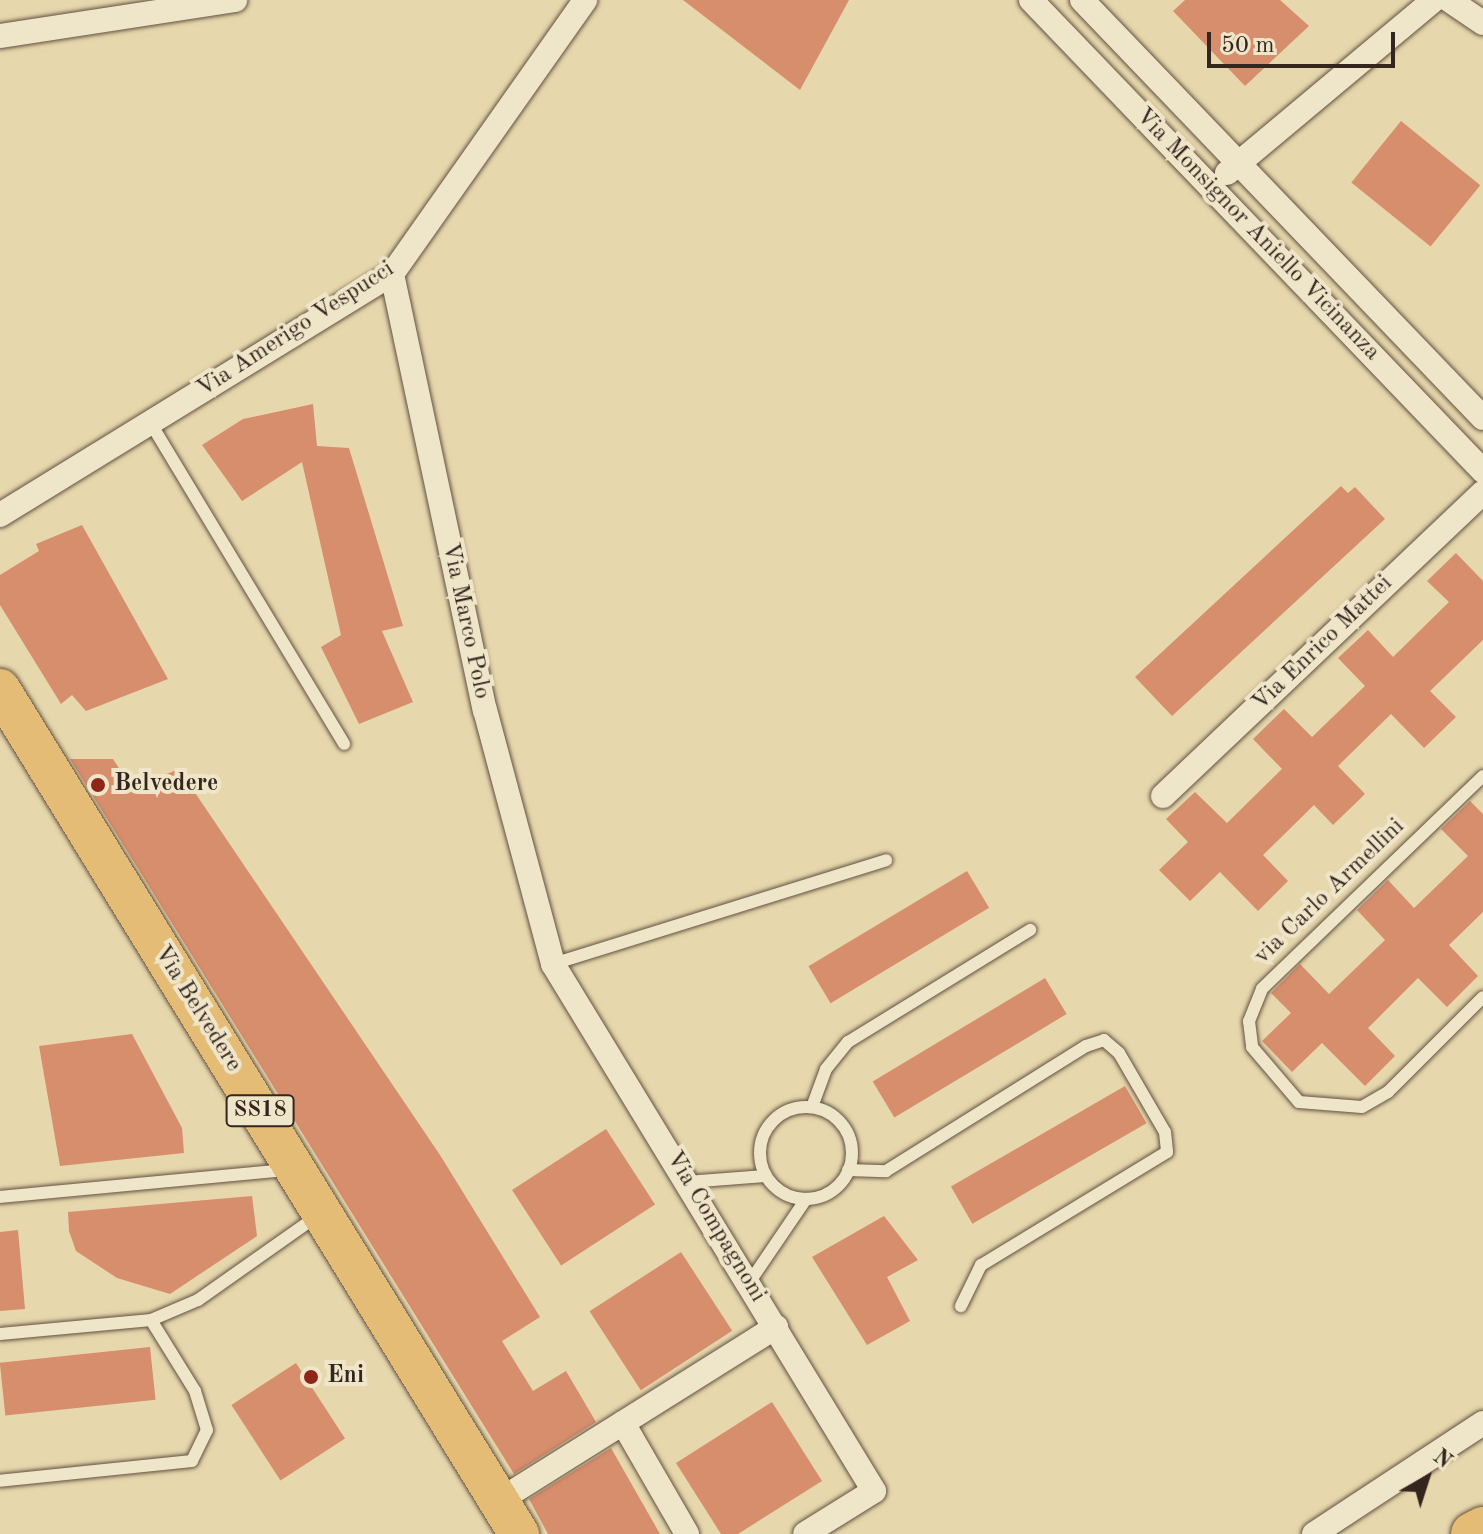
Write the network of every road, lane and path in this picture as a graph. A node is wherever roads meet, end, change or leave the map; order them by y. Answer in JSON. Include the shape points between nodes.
{"nodes":[{"id":1,"x":235,"y":0,"type":"edge"},
{"id":2,"x":585,"y":0,"type":"edge"},
{"id":3,"x":1031,"y":0,"type":"edge"},
{"id":4,"x":1082,"y":0,"type":"edge"},
{"id":5,"x":1434,"y":0,"type":"edge"},
{"id":6,"x":1449,"y":0,"type":"edge"},
{"id":7,"x":1483,"y":23,"type":"edge"},
{"id":8,"x":0,"y":36,"type":"edge"},
{"id":9,"x":1238,"y":164,"type":"junction"},
{"id":10,"x":1210,"y":188,"type":"junction"},
{"id":11,"x":392,"y":274,"type":"junction"},
{"id":12,"x":1483,"y":418,"type":"edge"},
{"id":13,"x":150,"y":422,"type":"junction"},
{"id":14,"x":1483,"y":471,"type":"edge"},
{"id":15,"x":1483,"y":492,"type":"edge"},
{"id":16,"x":0,"y":515,"type":"edge"},
{"id":17,"x":0,"y":689,"type":"edge"},
{"id":18,"x":344,"y":744,"type":"dead end"},
{"id":19,"x":1483,"y":776,"type":"edge"},
{"id":20,"x":1163,"y":796,"type":"dead end"},
{"id":21,"x":886,"y":860,"type":"dead end"},
{"id":22,"x":1030,"y":930,"type":"dead end"},
{"id":23,"x":553,"y":964,"type":"junction"},
{"id":24,"x":1483,"y":997,"type":"edge"},
{"id":25,"x":812,"y":1107,"type":"junction"},
{"id":26,"x":296,"y":1169,"type":"junction"},
{"id":27,"x":848,"y":1170,"type":"junction"},
{"id":28,"x":765,"y":1176,"type":"junction"},
{"id":29,"x":687,"y":1182,"type":"junction"},
{"id":30,"x":0,"y":1197,"type":"edge"},
{"id":31,"x":806,"y":1199,"type":"junction"},
{"id":32,"x":323,"y":1212,"type":"junction"},
{"id":33,"x":749,"y":1283,"type":"junction"},
{"id":34,"x":961,"y":1306,"type":"dead end"},
{"id":35,"x":151,"y":1320,"type":"junction"},
{"id":36,"x":776,"y":1327,"type":"junction"},
{"id":37,"x":0,"y":1334,"type":"edge"},
{"id":38,"x":623,"y":1423,"type":"junction"},
{"id":39,"x":1483,"y":1423,"type":"edge"},
{"id":40,"x":0,"y":1481,"type":"edge"},
{"id":41,"x":500,"y":1500,"type":"junction"},
{"id":42,"x":1483,"y":1529,"type":"edge"},
{"id":43,"x":519,"y":1534,"type":"edge"},
{"id":44,"x":687,"y":1534,"type":"edge"},
{"id":45,"x":805,"y":1534,"type":"edge"},
{"id":46,"x":1314,"y":1534,"type":"edge"},
{"id":47,"x":1473,"y":1534,"type":"edge"}],
"edges":[{"from":1,"to":8,"type":"street"},
{"from":2,"to":11,"type":"street","name":"Via Amerigo Vespucci"},
{"from":3,"to":10,"type":"street","name":"Via Monsignor Aniello Vicinanza"},
{"from":4,"to":9,"type":"street","name":"Via Monsignor Aniello Vicinanza"},
{"from":5,"to":9,"type":"street"},
{"from":6,"to":7,"type":"street"},
{"from":9,"to":10,"type":"street"},
{"from":9,"to":12,"type":"street","name":"Via Monsignor Aniello Vicinanza"},
{"from":10,"to":14,"type":"street","name":"Via Monsignor Aniello Vicinanza"},
{"from":11,"to":13,"type":"street","name":"Via Amerigo Vespucci"},
{"from":11,"to":23,"type":"street","name":"Via Marco Polo","via":[[485,710]]},
{"from":13,"to":16,"type":"street","name":"Via Amerigo Vespucci"},
{"from":13,"to":18,"type":"lane"},
{"from":15,"to":20,"type":"street","name":"Via Enrico Mattei"},
{"from":17,"to":26,"type":"main road","name":"Via Belvedere","number":"SS18"},
{"from":19,"to":24,"type":"lane","name":"via Carlo Armellini","via":[[1262,989],[1249,1021],[1252,1047],[1299,1102],[1362,1107],[1388,1092]]},
{"from":21,"to":23,"type":"lane"},
{"from":22,"to":25,"type":"lane","via":[[848,1042],[826,1069]]},
{"from":23,"to":29,"type":"street","name":"Via Compagnoni"},
{"from":25,"to":27,"type":"lane","via":[[845,1128]]},
{"from":25,"to":28,"type":"lane","via":[[770,1123],[760,1155]]},
{"from":26,"to":30,"type":"lane"},
{"from":26,"to":32,"type":"main road","name":"Via Belvedere","number":"SS18"},
{"from":27,"to":31,"type":"lane","via":[[838,1186]]},
{"from":27,"to":34,"type":"lane","via":[[886,1171],[1086,1046],[1104,1040],[1119,1053],[1165,1132],[1167,1152],[981,1265]]},
{"from":28,"to":29,"type":"lane"},
{"from":28,"to":31,"type":"lane"},
{"from":29,"to":33,"type":"street","name":"Via Compagnoni"},
{"from":31,"to":33,"type":"lane"},
{"from":32,"to":35,"type":"lane","via":[[198,1300]]},
{"from":32,"to":41,"type":"main road","name":"Via Belvedere","number":"SS18"},
{"from":33,"to":36,"type":"street","name":"Via Compagnoni"},
{"from":35,"to":37,"type":"lane"},
{"from":35,"to":40,"type":"lane","via":[[187,1377],[207,1430],[192,1461]]},
{"from":36,"to":38,"type":"street"},
{"from":36,"to":45,"type":"street","name":"Via Compagnoni","via":[[874,1491]]},
{"from":38,"to":41,"type":"street"},
{"from":38,"to":44,"type":"street"},
{"from":39,"to":46,"type":"street"},
{"from":41,"to":43,"type":"main road","name":"Via Belvedere","number":"SS18"},
{"from":42,"to":47,"type":"highway"}]}
